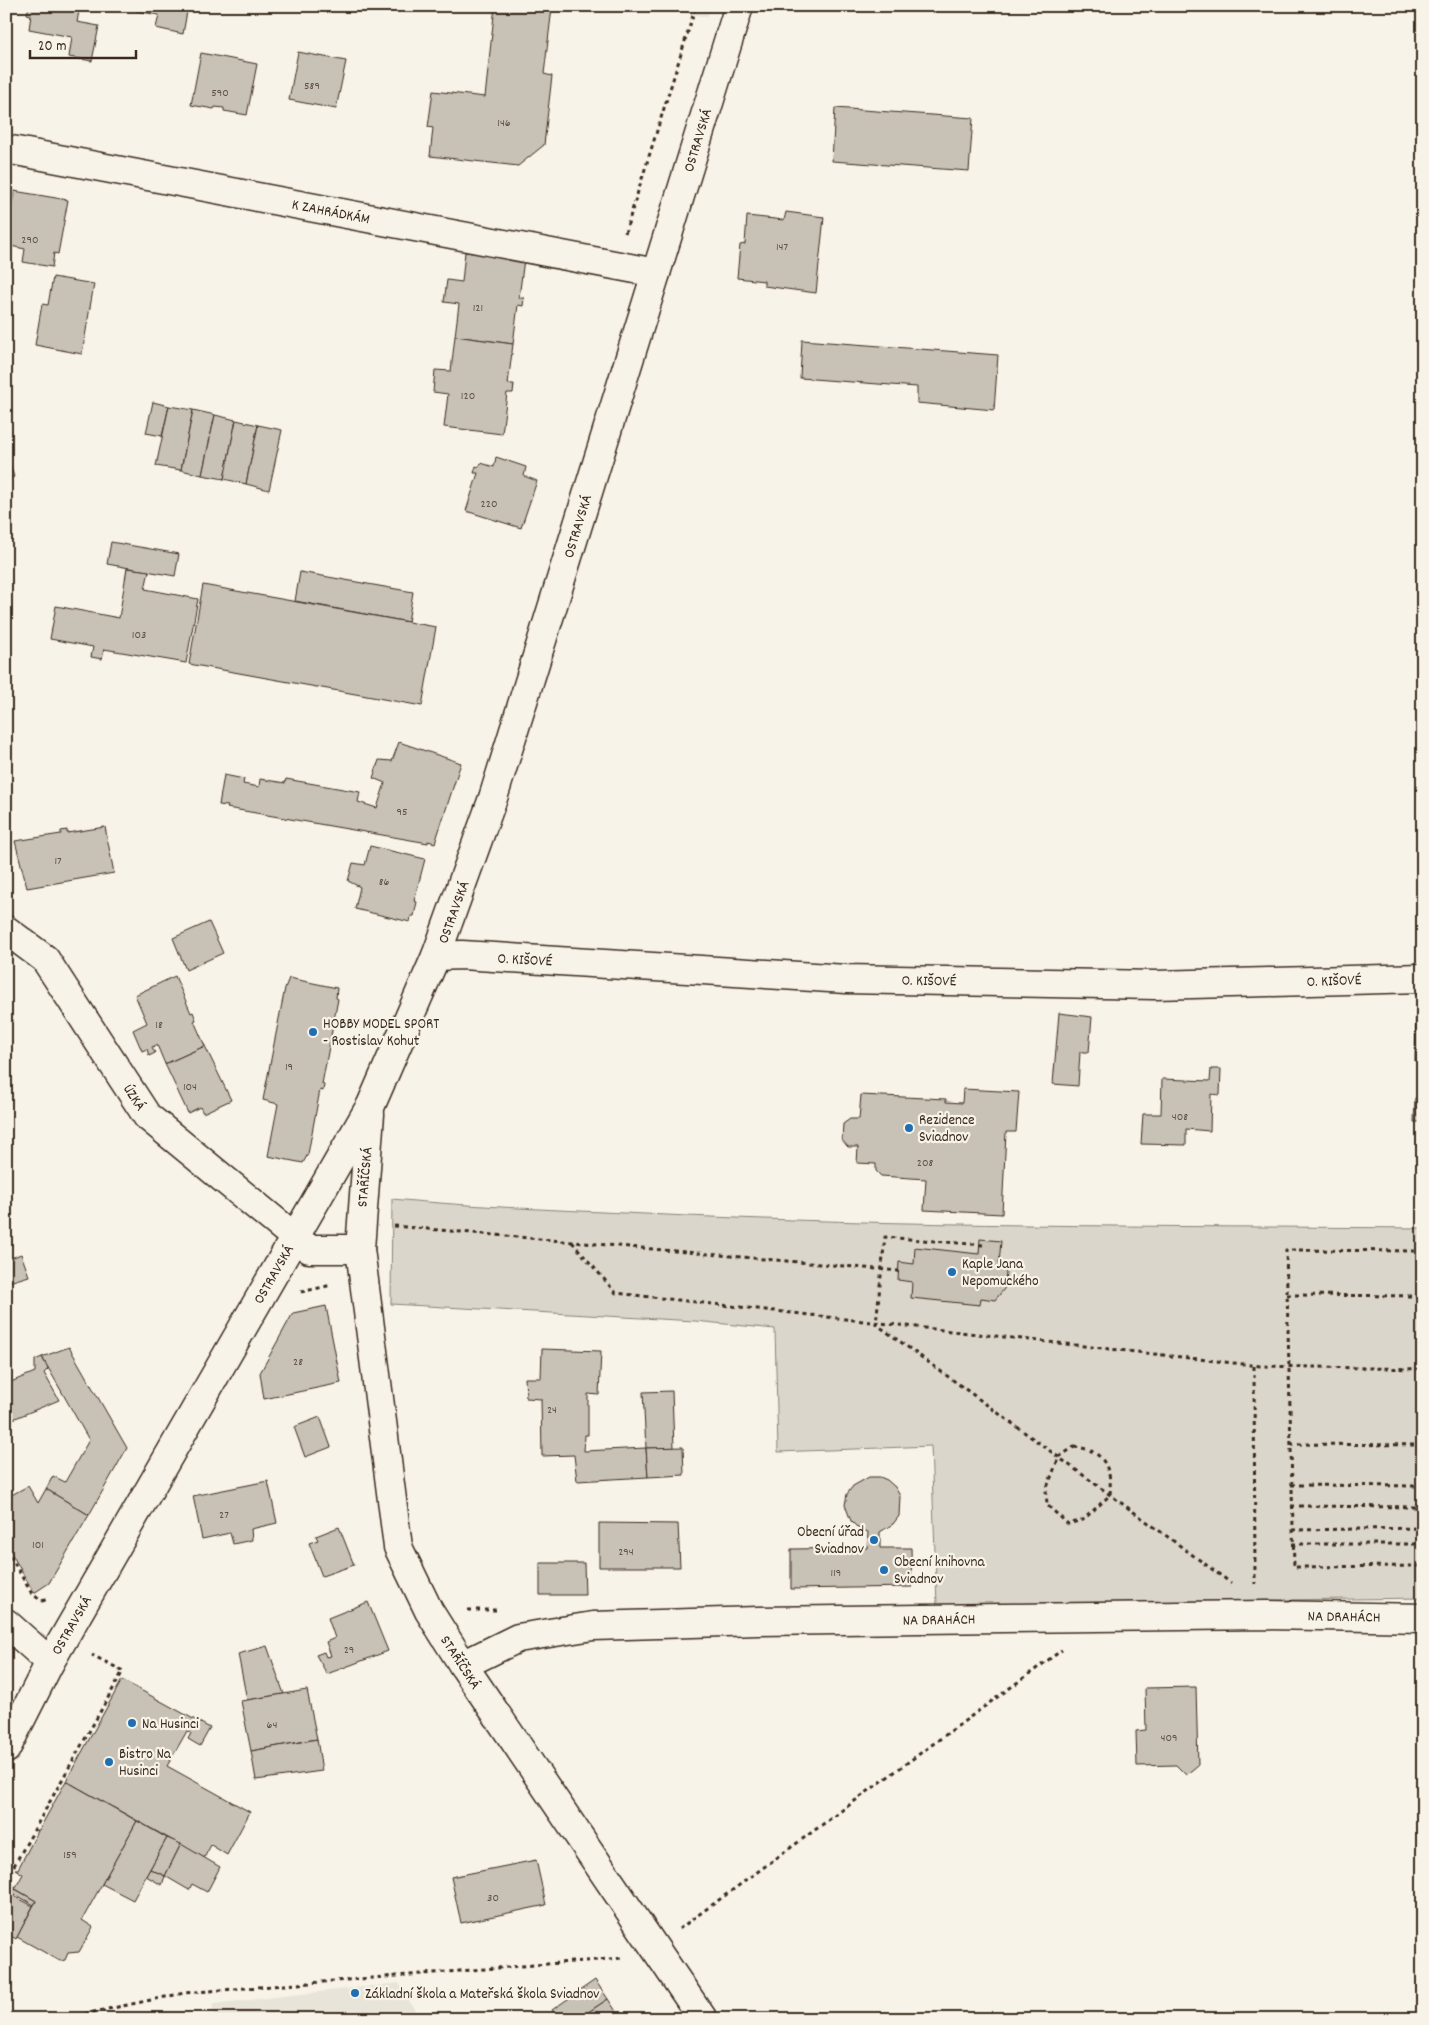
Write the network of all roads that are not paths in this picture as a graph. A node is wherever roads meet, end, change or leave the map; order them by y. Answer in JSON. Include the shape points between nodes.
{"nodes":[{"id":1,"x":739,"y":6,"type":"edge"},
{"id":2,"x":6,"y":149,"type":"edge"},
{"id":3,"x":656,"y":273,"type":"junction"},
{"id":4,"x":6,"y":930,"type":"edge"},
{"id":5,"x":436,"y":956,"type":"junction"},
{"id":6,"x":1423,"y":978,"type":"edge"},
{"id":7,"x":371,"y":1105,"type":"junction"},
{"id":8,"x":294,"y":1236,"type":"junction"},
{"id":9,"x":360,"y":1237,"type":"junction"},
{"id":10,"x":1423,"y":1618,"type":"edge"},
{"id":11,"x":6,"y":1623,"type":"edge"},
{"id":12,"x":50,"y":1662,"type":"junction"},
{"id":13,"x":463,"y":1665,"type":"junction"},
{"id":14,"x":6,"y":1749,"type":"edge"},
{"id":15,"x":703,"y":2019,"type":"edge"}],
"edges":[{"from":1,"to":3,"type":"street","name":"OSTRAVSKÁ"},
{"from":2,"to":3,"type":"street","name":"K ZAHRÁDKÁM"},
{"from":3,"to":5,"type":"street","name":"OSTRAVSKÁ","via":[[492,798]]},
{"from":4,"to":8,"type":"street","name":"ÚZKÁ","via":[[45,959],[148,1116]]},
{"from":5,"to":6,"type":"street","name":"O. KIŠOVÉ","via":[[846,979],[1155,985]]},
{"from":5,"to":7,"type":"street","name":"OSTRAVSKÁ"},
{"from":7,"to":8,"type":"street","name":"OSTRAVSKÁ"},
{"from":7,"to":9,"type":"street","name":"STAŘÍČSKÁ"},
{"from":8,"to":9,"type":"street","via":[[309,1249]]},
{"from":8,"to":12,"type":"street","name":"OSTRAVSKÁ"},
{"from":9,"to":13,"type":"street","name":"STAŘÍČSKÁ","via":[[398,1547],[429,1611]]},
{"from":10,"to":13,"type":"street","name":"NA DRAHÁCH","via":[[1255,1608],[593,1626],[518,1638]]},
{"from":11,"to":12,"type":"street"},
{"from":12,"to":14,"type":"street","name":"OSTRAVSKÁ"},
{"from":13,"to":15,"type":"street","name":"STAŘÍČSKÁ"}]}
